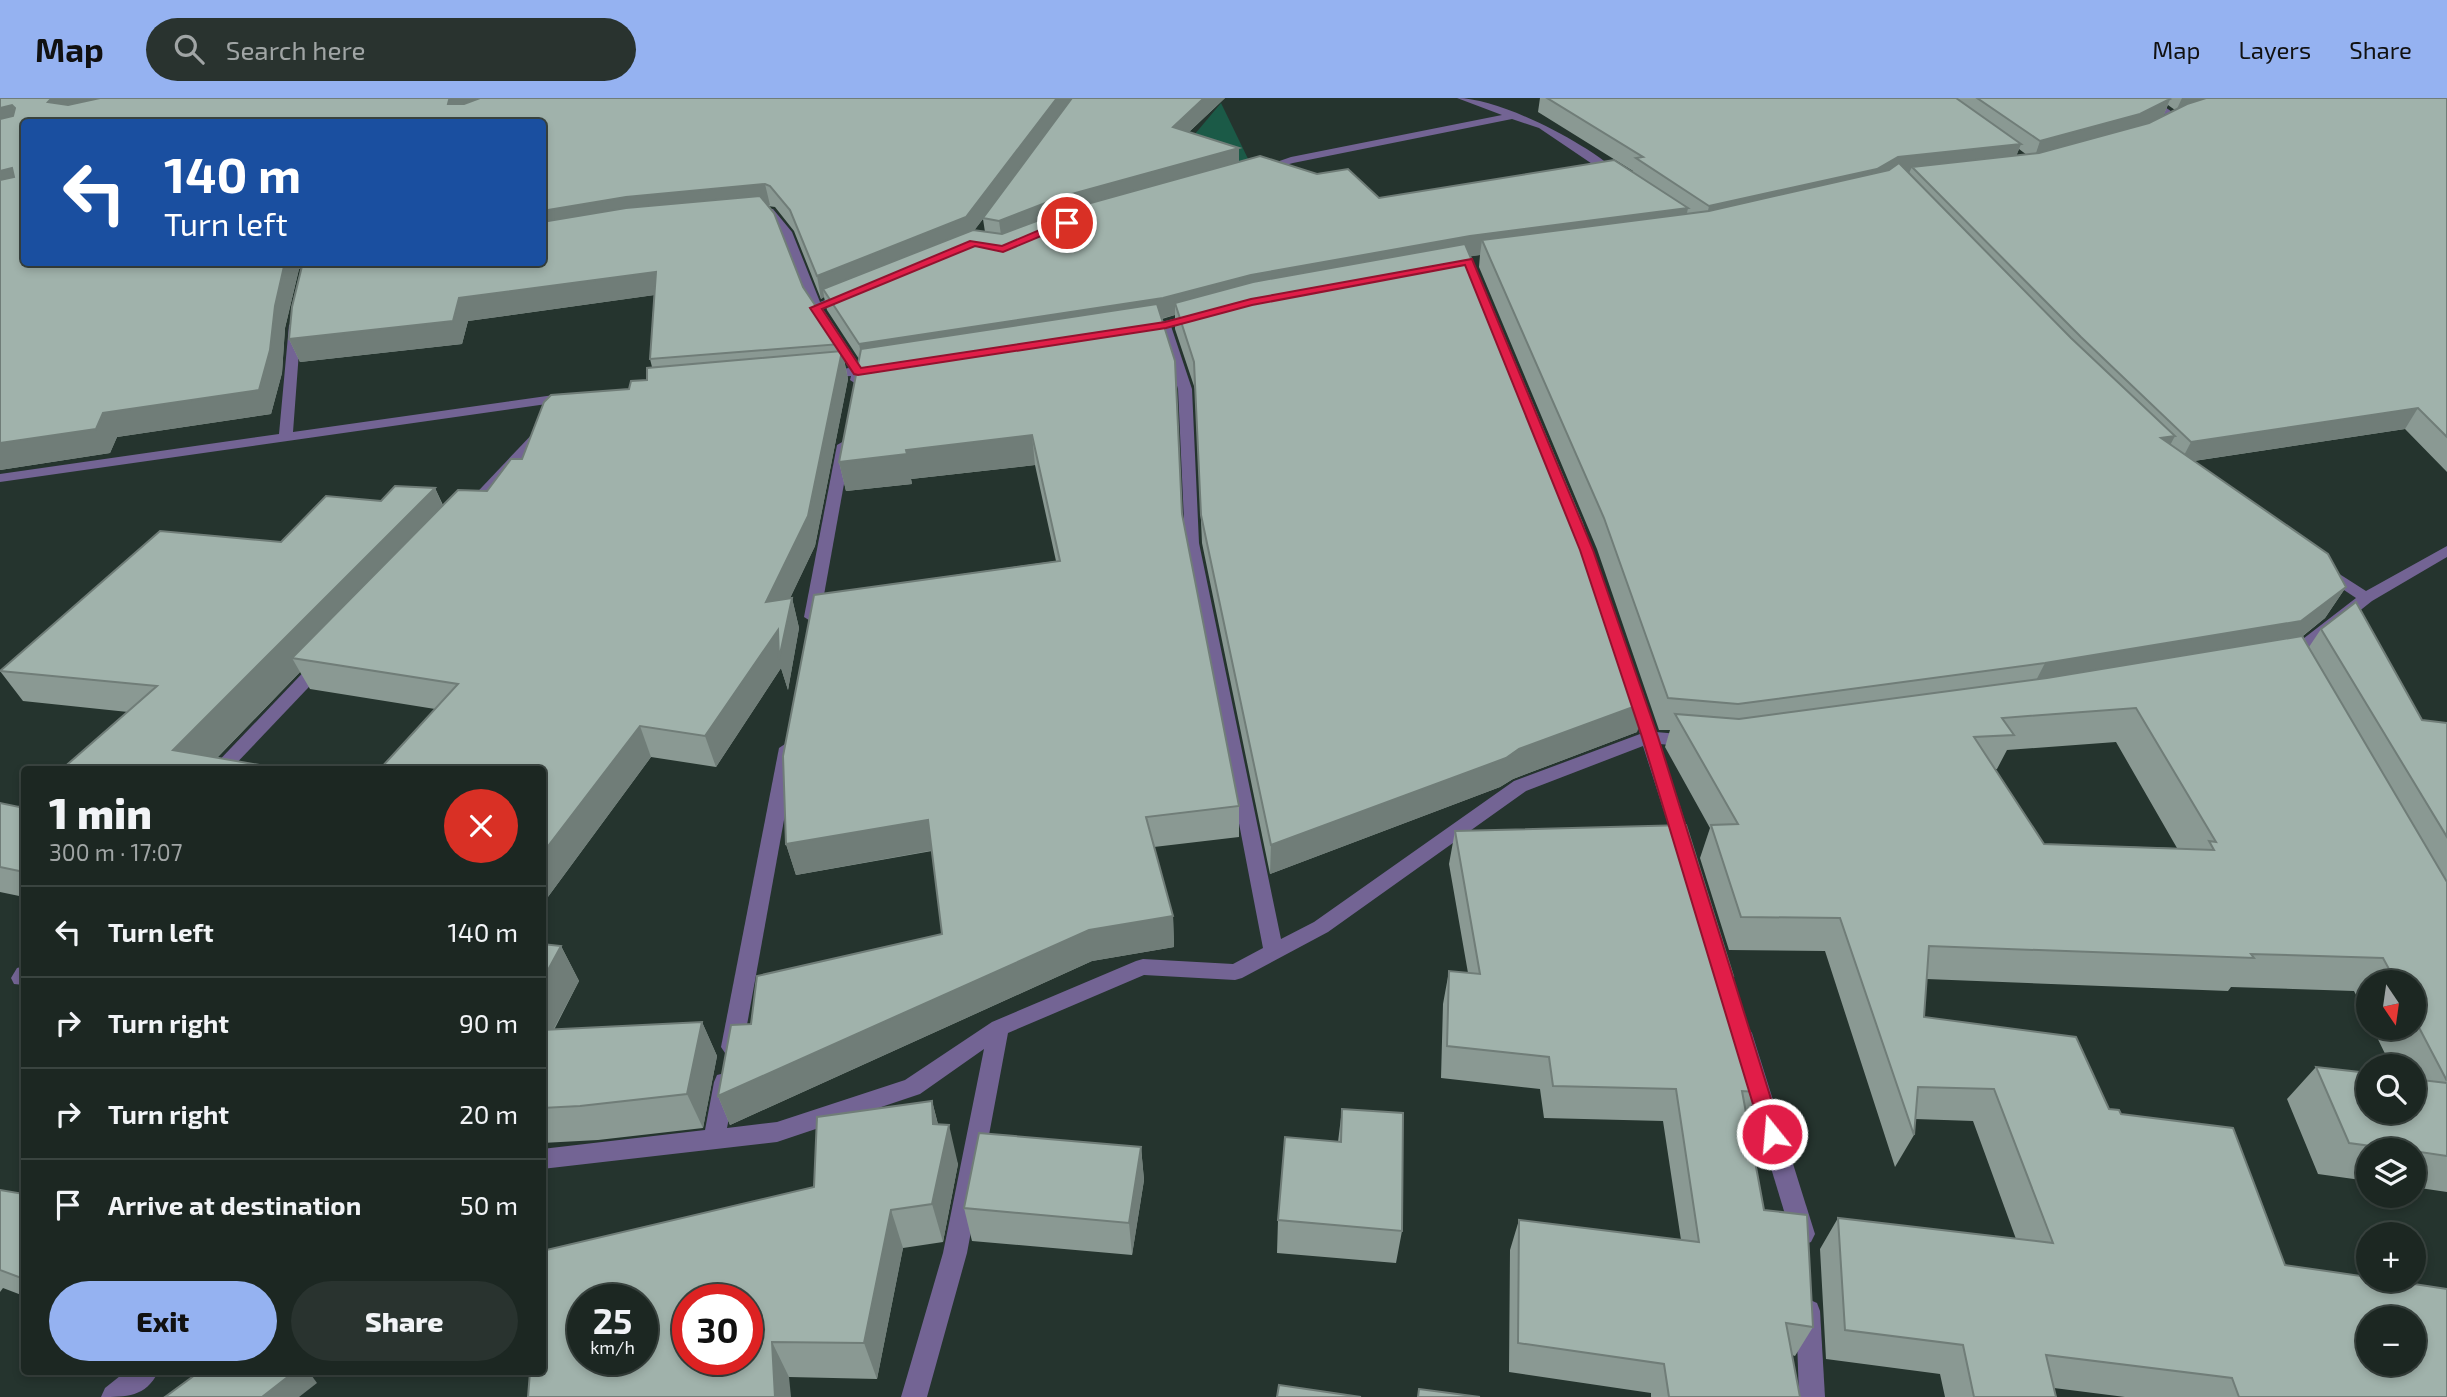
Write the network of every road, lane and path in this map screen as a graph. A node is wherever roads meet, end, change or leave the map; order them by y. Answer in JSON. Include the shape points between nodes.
{"nodes":[{"id":1,"x":1462,"y":98,"type":"edge"},
{"id":2,"x":2144,"y":98,"type":"edge"},
{"id":3,"x":1512,"y":116,"type":"junction"},
{"id":4,"x":2156,"y":126,"type":"edge"},
{"id":5,"x":1250,"y":172,"type":"edge"},
{"id":6,"x":1622,"y":179,"type":"edge"},
{"id":7,"x":742,"y":213,"type":"edge"},
{"id":8,"x":858,"y":291,"type":"edge"},
{"id":9,"x":816,"y":308,"type":"junction"},
{"id":10,"x":1214,"y":312,"type":"edge"},
{"id":11,"x":297,"y":317,"type":"edge"},
{"id":12,"x":1166,"y":325,"type":"junction"},
{"id":13,"x":1125,"y":331,"type":"edge"},
{"id":14,"x":898,"y":366,"type":"edge"},
{"id":15,"x":858,"y":372,"type":"junction"},
{"id":16,"x":804,"y":376,"type":"edge"},
{"id":17,"x":853,"y":399,"type":"edge"},
{"id":18,"x":848,"y":427,"type":"edge"},
{"id":19,"x":286,"y":437,"type":"junction"},
{"id":20,"x":0,"y":478,"type":"edge"},
{"id":21,"x":460,"y":517,"type":"edge"},
{"id":22,"x":2447,"y":551,"type":"edge"},
{"id":23,"x":2308,"y":559,"type":"edge"},
{"id":24,"x":2366,"y":598,"type":"junction"},
{"id":25,"x":809,"y":632,"type":"edge"},
{"id":26,"x":335,"y":649,"type":"edge"},
{"id":27,"x":2285,"y":665,"type":"edge"},
{"id":28,"x":1629,"y":675,"type":"edge"},
{"id":29,"x":791,"y":729,"type":"edge"},
{"id":30,"x":1650,"y":737,"type":"junction"},
{"id":31,"x":1715,"y":743,"type":"edge"},
{"id":32,"x":223,"y":766,"type":"edge"},
{"id":33,"x":1691,"y":870,"type":"edge"},
{"id":34,"x":1274,"y":952,"type":"junction"},
{"id":35,"x":1736,"y":1015,"type":"edge"},
{"id":36,"x":999,"y":1028,"type":"junction"},
{"id":37,"x":714,"y":1140,"type":"junction"},
{"id":38,"x":546,"y":1159,"type":"edge"},
{"id":39,"x":1805,"y":1253,"type":"edge"},
{"id":40,"x":1807,"y":1293,"type":"edge"},
{"id":41,"x":141,"y":1375,"type":"edge"},
{"id":42,"x":114,"y":1397,"type":"edge"},
{"id":43,"x":914,"y":1397,"type":"edge"},
{"id":44,"x":1812,"y":1397,"type":"edge"}],
"edges":[{"from":1,"to":3,"type":"street"},
{"from":2,"to":4,"type":"street","via":[[2181,115]]},
{"from":3,"to":5,"type":"street"},
{"from":3,"to":6,"type":"street","via":[[1542,126]]},
{"from":7,"to":9,"type":"street","via":[[769,211],[786,232]]},
{"from":8,"to":9,"type":"street"},
{"from":9,"to":15,"type":"street"},
{"from":10,"to":12,"type":"street"},
{"from":11,"to":19,"type":"street"},
{"from":12,"to":13,"type":"street"},
{"from":12,"to":34,"type":"street","via":[[1185,389],[1192,543]]},
{"from":14,"to":15,"type":"street"},
{"from":15,"to":16,"type":"street"},
{"from":15,"to":17,"type":"street"},
{"from":18,"to":25,"type":"street"},
{"from":19,"to":20,"type":"street"},
{"from":19,"to":21,"type":"street","via":[[576,396]]},
{"from":22,"to":24,"type":"street"},
{"from":23,"to":24,"type":"street"},
{"from":24,"to":27,"type":"street"},
{"from":26,"to":32,"type":"street"},
{"from":28,"to":30,"type":"street"},
{"from":29,"to":37,"type":"street"},
{"from":30,"to":31,"type":"street"},
{"from":30,"to":33,"type":"street"},
{"from":30,"to":34,"type":"street","via":[[1520,786],[1321,927]]},
{"from":34,"to":36,"type":"street","via":[[1235,972],[1143,967]]},
{"from":35,"to":39,"type":"street","via":[[1805,1240]]},
{"from":36,"to":37,"type":"street","via":[[912,1087],[777,1132]]},
{"from":36,"to":43,"type":"street","via":[[955,1253]]},
{"from":37,"to":38,"type":"street"},
{"from":40,"to":44,"type":"street"},
{"from":41,"to":42,"type":"street"}]}
